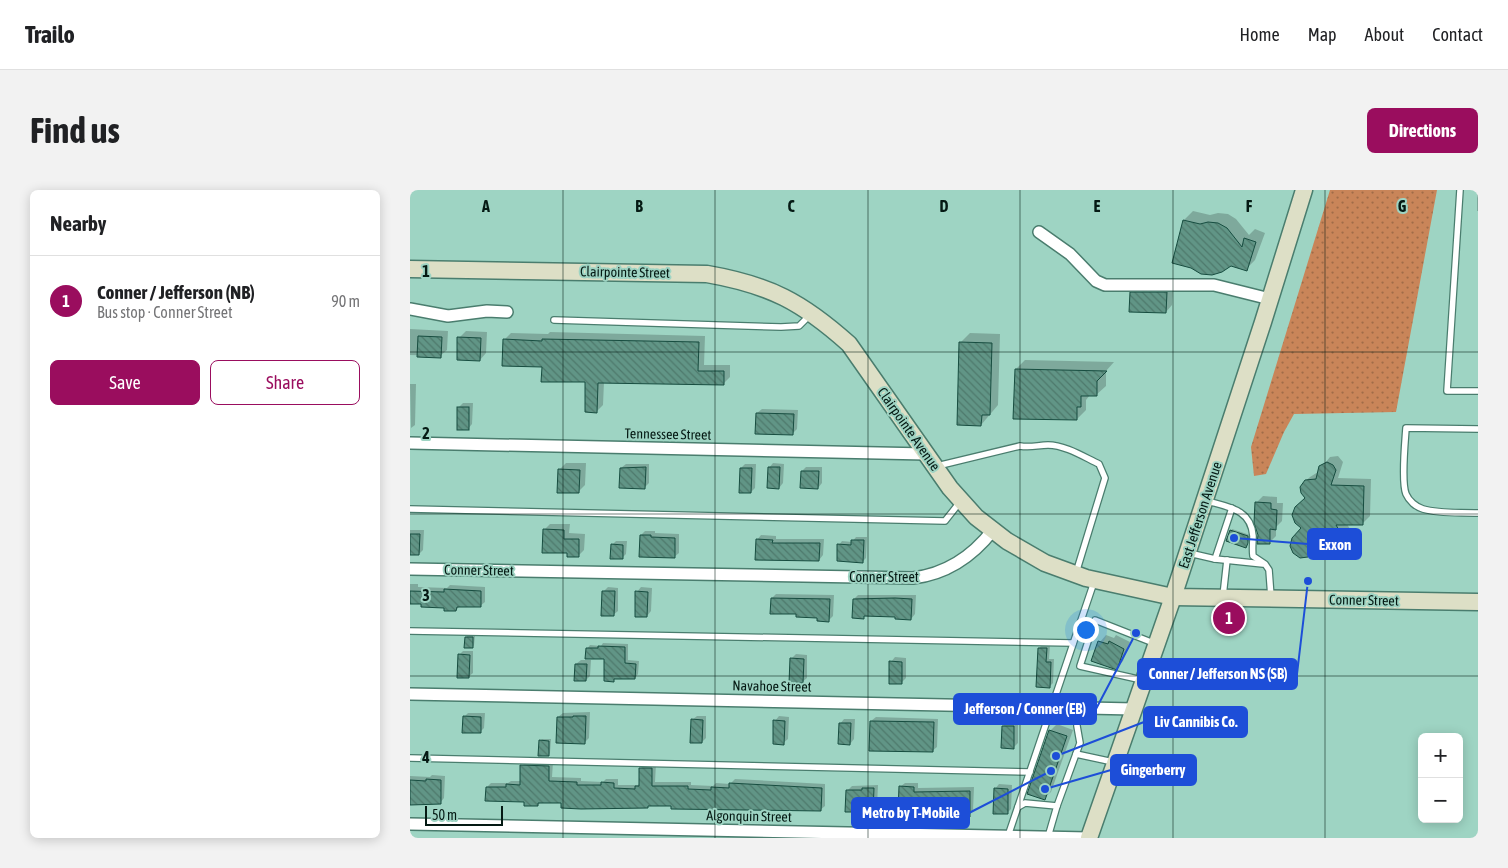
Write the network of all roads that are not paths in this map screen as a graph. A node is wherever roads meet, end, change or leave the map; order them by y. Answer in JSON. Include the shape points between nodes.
{"nodes":[{"id":1,"x":1304,"y":190,"type":"edge"},
{"id":2,"x":1460,"y":190,"type":"edge"},
{"id":3,"x":1039,"y":232,"type":"dead end"},
{"id":4,"x":410,"y":269,"type":"edge"},
{"id":5,"x":1270,"y":299,"type":"junction"},
{"id":6,"x":410,"y":309,"type":"edge"},
{"id":7,"x":507,"y":312,"type":"dead end"},
{"id":8,"x":812,"y":314,"type":"junction"},
{"id":9,"x":554,"y":320,"type":"dead end"},
{"id":10,"x":828,"y":325,"type":"joint"},
{"id":11,"x":1478,"y":391,"type":"edge"},
{"id":12,"x":1478,"y":429,"type":"edge"},
{"id":13,"x":410,"y":443,"type":"edge"},
{"id":14,"x":930,"y":460,"type":"junction"},
{"id":15,"x":961,"y":500,"type":"junction"},
{"id":16,"x":1205,"y":500,"type":"junction"},
{"id":17,"x":1232,"y":508,"type":"junction"},
{"id":18,"x":410,"y":509,"type":"edge"},
{"id":19,"x":1478,"y":513,"type":"edge"},
{"id":20,"x":993,"y":530,"type":"junction"},
{"id":21,"x":1187,"y":553,"type":"junction"},
{"id":22,"x":1215,"y":559,"type":"junction"},
{"id":23,"x":1227,"y":560,"type":"junction"},
{"id":24,"x":1265,"y":564,"type":"junction"},
{"id":25,"x":410,"y":569,"type":"edge"},
{"id":26,"x":1076,"y":574,"type":"junction"},
{"id":27,"x":1095,"y":580,"type":"junction"},
{"id":28,"x":1173,"y":597,"type":"junction"},
{"id":29,"x":1223,"y":598,"type":"junction"},
{"id":30,"x":1272,"y":599,"type":"junction"},
{"id":31,"x":1478,"y":602,"type":"edge"},
{"id":32,"x":410,"y":631,"type":"edge"},
{"id":33,"x":1073,"y":643,"type":"junction"},
{"id":34,"x":1156,"y":644,"type":"junction"},
{"id":35,"x":1144,"y":680,"type":"junction"},
{"id":36,"x":410,"y":694,"type":"edge"},
{"id":37,"x":1052,"y":707,"type":"junction"},
{"id":38,"x":1076,"y":708,"type":"junction"},
{"id":39,"x":1134,"y":709,"type":"junction"},
{"id":40,"x":1076,"y":754,"type":"junction"},
{"id":41,"x":410,"y":758,"type":"edge"},
{"id":42,"x":1115,"y":763,"type":"junction"},
{"id":43,"x":1030,"y":772,"type":"junction"},
{"id":44,"x":1057,"y":806,"type":"junction"},
{"id":45,"x":1018,"y":807,"type":"junction"},
{"id":46,"x":410,"y":824,"type":"edge"},
{"id":47,"x":1007,"y":837,"type":"edge"},
{"id":48,"x":1048,"y":837,"type":"edge"},
{"id":49,"x":1088,"y":838,"type":"edge"}],
"edges":[{"from":1,"to":5,"type":"main road","name":"East Jefferson Avenue"},
{"from":2,"to":11,"type":"lane","via":[[1447,391]]},
{"from":3,"to":5,"type":"street","via":[[1070,254],[1096,281],[1105,285],[1214,285]]},
{"from":4,"to":8,"type":"main road","name":"Clairpointe Street","via":[[707,274],[773,291]]},
{"from":5,"to":16,"type":"main road","name":"East Jefferson Avenue"},
{"from":6,"to":7,"type":"street","via":[[448,316]]},
{"from":8,"to":9,"type":"lane","via":[[800,326],[781,327]]},
{"from":8,"to":10,"type":"main road","name":"Clairpointe Street"},
{"from":10,"to":14,"type":"main road","name":"Clairpointe Avenue","via":[[859,356]]},
{"from":12,"to":19,"type":"lane","via":[[1406,428],[1404,483],[1412,503],[1421,508]]},
{"from":13,"to":14,"type":"street","name":"Tennessee Street"},
{"from":14,"to":15,"type":"main road","name":"Clairpointe Avenue"},
{"from":14,"to":26,"type":"lane","via":[[1020,446],[1048,445],[1064,448],[1099,464],[1105,478]]},
{"from":15,"to":18,"type":"lane","via":[[945,521]]},
{"from":15,"to":20,"type":"main road","name":"Clairpointe Avenue"},
{"from":16,"to":17,"type":"lane"},
{"from":16,"to":21,"type":"main road","name":"East Jefferson Avenue"},
{"from":17,"to":22,"type":"lane"},
{"from":17,"to":24,"type":"lane","via":[[1241,512],[1249,522],[1253,556]]},
{"from":20,"to":25,"type":"street","name":"Conner Street","via":[[981,545],[952,567],[930,576],[913,578]]},
{"from":20,"to":26,"type":"main road","name":"Conner Street","via":[[1007,542],[1045,563]]},
{"from":21,"to":22,"type":"lane"},
{"from":21,"to":28,"type":"main road","name":"East Jefferson Avenue"},
{"from":22,"to":23,"type":"lane"},
{"from":23,"to":24,"type":"lane"},
{"from":23,"to":29,"type":"lane"},
{"from":24,"to":30,"type":"lane","via":[[1270,570]]},
{"from":26,"to":27,"type":"main road","name":"Conner Street"},
{"from":27,"to":28,"type":"main road","name":"Conner Street"},
{"from":27,"to":33,"type":"lane"},
{"from":28,"to":29,"type":"main road","name":"Conner Street"},
{"from":28,"to":34,"type":"main road","name":"East Jefferson Avenue"},
{"from":29,"to":30,"type":"main road","name":"Conner Street"},
{"from":30,"to":31,"type":"main road","name":"Conner Street"},
{"from":32,"to":33,"type":"lane"},
{"from":33,"to":37,"type":"lane"},
{"from":34,"to":35,"type":"main road","name":"East Jefferson Avenue"},
{"from":34,"to":35,"type":"lane","via":[[1095,620],[1080,666]]},
{"from":35,"to":39,"type":"main road","name":"East Jefferson Avenue"},
{"from":36,"to":37,"type":"street","name":"Navahoe Street"},
{"from":37,"to":38,"type":"street","name":"Navahoe Street"},
{"from":37,"to":43,"type":"lane"},
{"from":38,"to":39,"type":"street","name":"Navahoe Street"},
{"from":38,"to":40,"type":"lane","via":[[1080,744]]},
{"from":39,"to":42,"type":"main road","name":"East Jefferson Avenue"},
{"from":40,"to":42,"type":"lane"},
{"from":40,"to":44,"type":"lane"},
{"from":41,"to":43,"type":"lane"},
{"from":42,"to":49,"type":"main road","name":"East Jefferson Avenue"},
{"from":43,"to":45,"type":"lane"},
{"from":44,"to":45,"type":"lane","via":[[1026,803]]},
{"from":44,"to":48,"type":"lane"},
{"from":45,"to":47,"type":"lane"},
{"from":46,"to":47,"type":"street","name":"Algonquin Street"},
{"from":47,"to":48,"type":"street","name":"Algonquin Street"},
{"from":48,"to":49,"type":"street","name":"Algonquin Street"}]}
